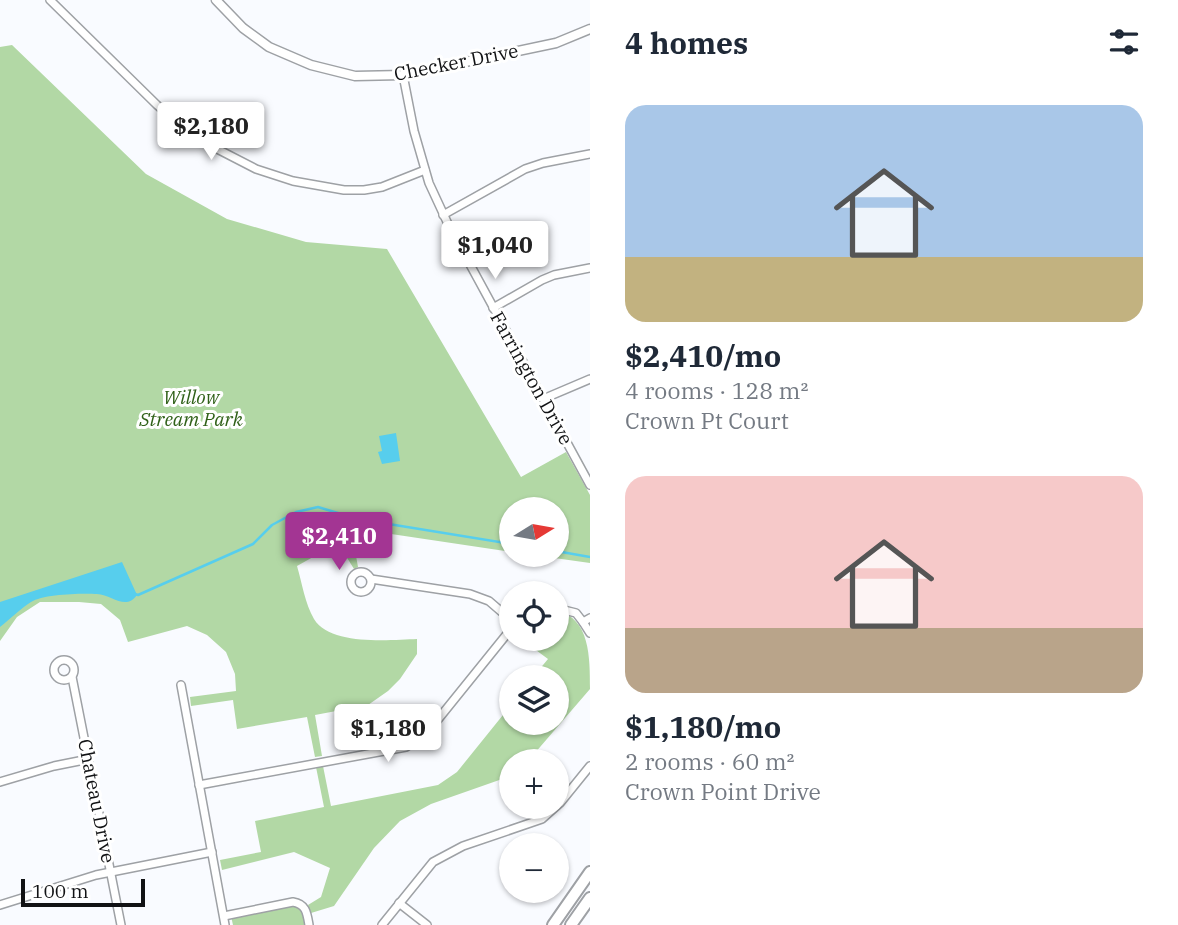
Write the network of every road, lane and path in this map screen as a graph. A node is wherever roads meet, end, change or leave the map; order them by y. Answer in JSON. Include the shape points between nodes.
{"nodes":[{"id":1,"x":50,"y":0,"type":"edge"},
{"id":2,"x":216,"y":0,"type":"edge"},
{"id":3,"x":590,"y":29,"type":"edge"},
{"id":4,"x":404,"y":75,"type":"junction"},
{"id":5,"x":590,"y":154,"type":"edge"},
{"id":6,"x":425,"y":170,"type":"junction"},
{"id":7,"x":443,"y":215,"type":"junction"},
{"id":8,"x":590,"y":268,"type":"edge"},
{"id":9,"x":494,"y":308,"type":"junction"},
{"id":10,"x":590,"y":379,"type":"edge"},
{"id":11,"x":543,"y":399,"type":"junction"},
{"id":12,"x":590,"y":485,"type":"edge"},
{"id":13,"x":372,"y":579,"type":"dead end"},
{"id":14,"x":499,"y":610,"type":"edge"},
{"id":15,"x":569,"y":611,"type":"edge"},
{"id":16,"x":586,"y":620,"type":"edge"},
{"id":17,"x":590,"y":633,"type":"edge"},
{"id":18,"x":499,"y":644,"type":"edge"},
{"id":19,"x":72,"y":677,"type":"dead end"},
{"id":20,"x":181,"y":685,"type":"dead end"},
{"id":21,"x":89,"y":759,"type":"junction"},
{"id":22,"x":590,"y":766,"type":"edge"},
{"id":23,"x":0,"y":782,"type":"edge"},
{"id":24,"x":199,"y":785,"type":"junction"},
{"id":25,"x":212,"y":852,"type":"junction"},
{"id":26,"x":111,"y":872,"type":"junction"},
{"id":27,"x":590,"y":872,"type":"edge"},
{"id":28,"x":590,"y":898,"type":"edge"},
{"id":29,"x":399,"y":903,"type":"junction"},
{"id":30,"x":0,"y":905,"type":"edge"},
{"id":31,"x":224,"y":921,"type":"edge"},
{"id":32,"x":121,"y":925,"type":"edge"},
{"id":33,"x":309,"y":925,"type":"edge"},
{"id":34,"x":382,"y":925,"type":"edge"},
{"id":35,"x":427,"y":925,"type":"edge"},
{"id":36,"x":553,"y":925,"type":"edge"},
{"id":37,"x":571,"y":925,"type":"edge"}],
"edges":[{"from":1,"to":6,"type":"street","via":[[192,136],[256,169],[344,190],[382,187]]},
{"from":2,"to":4,"type":"street","name":"Checker Drive","via":[[269,47],[311,65],[355,76]]},
{"from":3,"to":4,"type":"street","name":"Checker Drive","via":[[555,43]]},
{"from":4,"to":6,"type":"street","name":"Farrington Drive"},
{"from":5,"to":7,"type":"street","via":[[525,169]]},
{"from":6,"to":7,"type":"street","name":"Farrington Drive"},
{"from":7,"to":9,"type":"street","name":"Farrington Drive"},
{"from":8,"to":9,"type":"street","via":[[554,275]]},
{"from":9,"to":11,"type":"street","name":"Farrington Drive"},
{"from":10,"to":11,"type":"street"},
{"from":11,"to":12,"type":"street","name":"Farrington Drive"},
{"from":13,"to":14,"type":"street","via":[[470,594]]},
{"from":15,"to":16,"type":"street"},
{"from":16,"to":17,"type":"street"},
{"from":18,"to":24,"type":"street","via":[[426,733],[406,747]]},
{"from":19,"to":21,"type":"street","name":"Chateau Drive"},
{"from":20,"to":24,"type":"street"},
{"from":21,"to":23,"type":"street"},
{"from":21,"to":26,"type":"street","name":"Chateau Drive"},
{"from":22,"to":29,"type":"street","via":[[550,814],[445,853],[424,870]]},
{"from":24,"to":25,"type":"street"},
{"from":25,"to":26,"type":"street"},
{"from":25,"to":31,"type":"street"},
{"from":26,"to":30,"type":"street"},
{"from":26,"to":32,"type":"street","name":"Chateau Drive"},
{"from":27,"to":36,"type":"main road"},
{"from":28,"to":37,"type":"main road"},
{"from":29,"to":34,"type":"street"},
{"from":29,"to":35,"type":"street"},
{"from":31,"to":33,"type":"street","via":[[293,902],[305,909]]}]}
